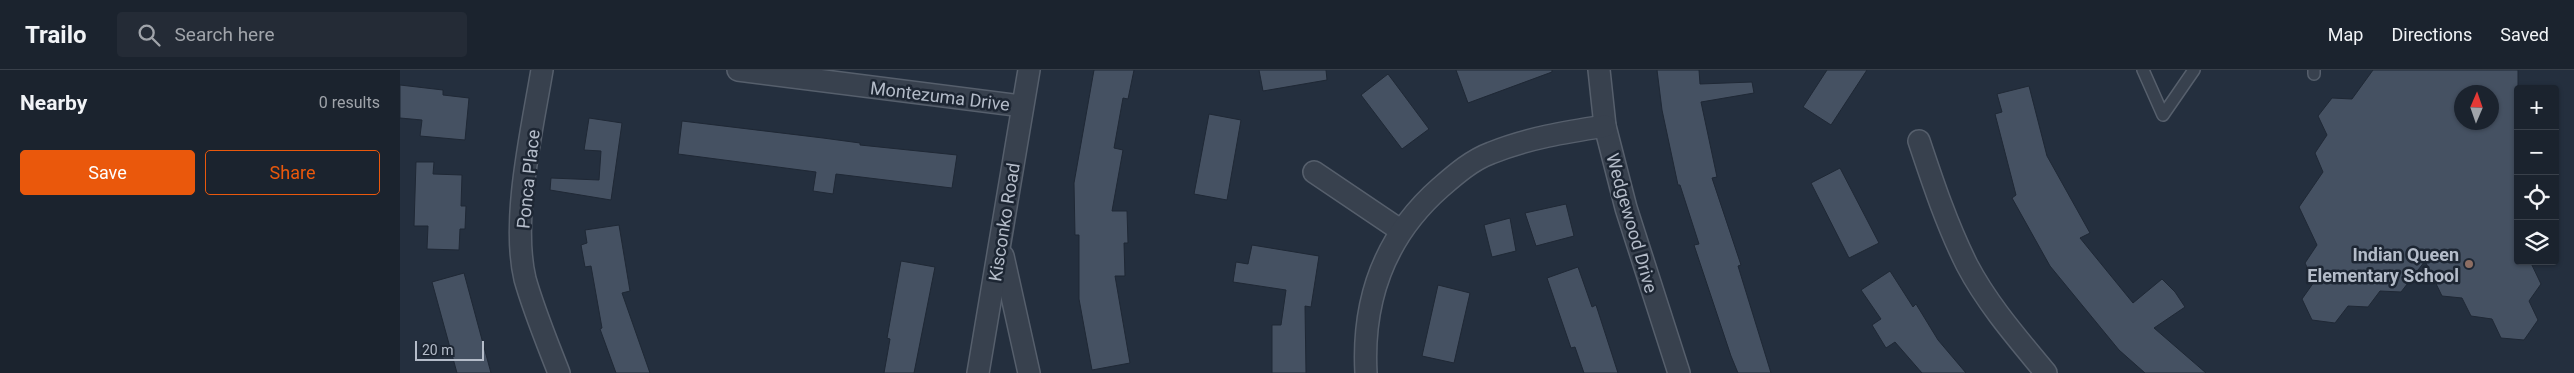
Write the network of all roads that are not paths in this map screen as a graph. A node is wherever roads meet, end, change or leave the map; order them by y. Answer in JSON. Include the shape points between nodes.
{"nodes":[{"id":1,"x":542,"y":70,"type":"edge"},
{"id":2,"x":738,"y":70,"type":"edge"},
{"id":3,"x":1029,"y":70,"type":"edge"},
{"id":4,"x":1599,"y":70,"type":"edge"},
{"id":5,"x":2143,"y":70,"type":"edge"},
{"id":6,"x":2194,"y":70,"type":"edge"},
{"id":7,"x":1022,"y":106,"type":"junction"},
{"id":8,"x":1605,"y":126,"type":"junction"},
{"id":9,"x":1919,"y":141,"type":"dead end"},
{"id":10,"x":1314,"y":172,"type":"dead end"},
{"id":11,"x":1400,"y":230,"type":"junction"},
{"id":12,"x":1001,"y":244,"type":"junction"},
{"id":13,"x":560,"y":373,"type":"edge"},
{"id":14,"x":978,"y":373,"type":"edge"},
{"id":15,"x":1029,"y":373,"type":"edge"},
{"id":16,"x":1366,"y":373,"type":"edge"},
{"id":17,"x":1679,"y":373,"type":"edge"},
{"id":18,"x":2046,"y":373,"type":"edge"}],
"edges":[{"from":1,"to":13,"type":"street","name":"Ponca Place","via":[[521,208],[522,244],[525,278]]},
{"from":2,"to":7,"type":"street","name":"Montezuma Drive"},
{"from":3,"to":7,"type":"street","name":"Kisconko Road"},
{"from":4,"to":8,"type":"street","name":"Wedgewood Drive"},
{"from":5,"to":6,"type":"lane","via":[[2163,115]]},
{"from":7,"to":12,"type":"street","name":"Kisconko Road"},
{"from":8,"to":11,"type":"street","via":[[1524,141],[1489,154],[1458,172],[1426,200]]},
{"from":8,"to":17,"type":"street","name":"Wedgewood Drive","via":[[1626,208]]},
{"from":9,"to":18,"type":"street","via":[[1946,220],[1968,267],[2004,322]]},
{"from":10,"to":11,"type":"street"},
{"from":11,"to":16,"type":"street","via":[[1374,289],[1368,316]]},
{"from":12,"to":14,"type":"street","name":"Kisconko Road"},
{"from":12,"to":15,"type":"street"}]}
